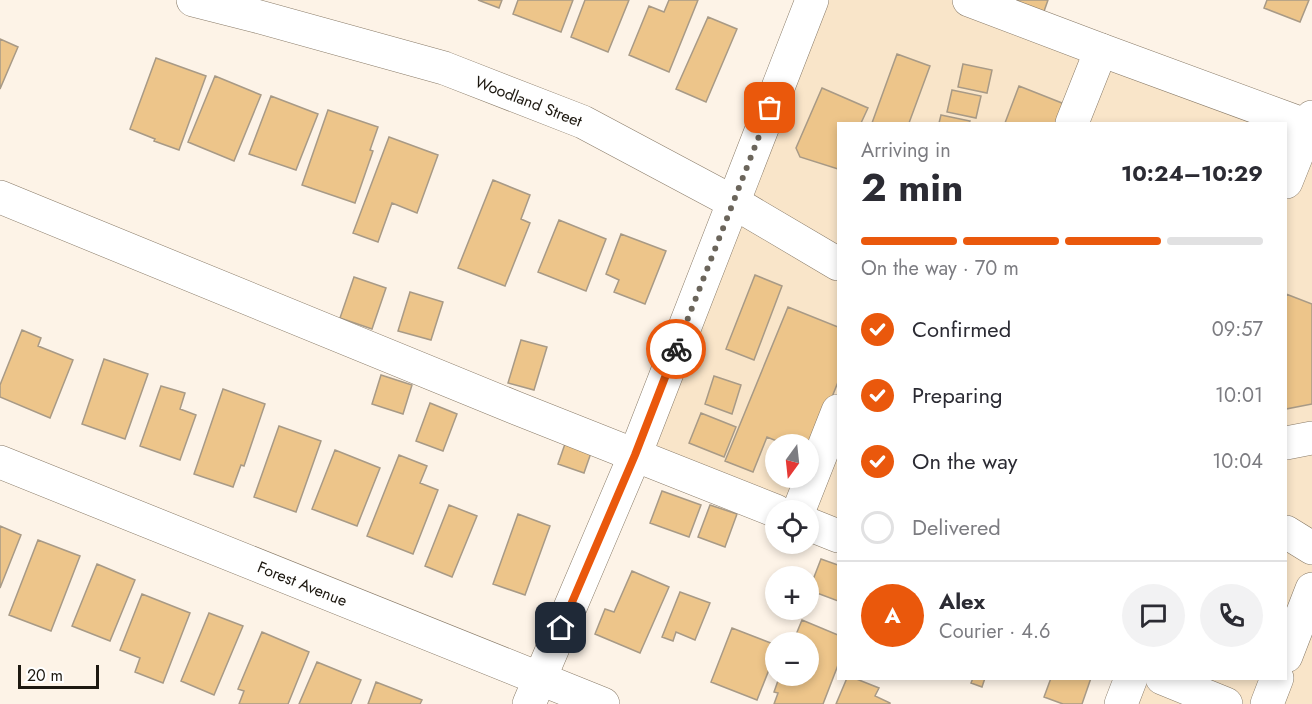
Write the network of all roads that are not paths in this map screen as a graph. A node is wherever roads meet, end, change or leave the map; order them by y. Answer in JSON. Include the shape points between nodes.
{"nodes":[{"id":1,"x":193,"y":0,"type":"edge"},
{"id":2,"x":812,"y":0,"type":"edge"},
{"id":3,"x":969,"y":0,"type":"edge"},
{"id":4,"x":259,"y":8,"type":"edge"},
{"id":5,"x":1101,"y":50,"type":"junction"},
{"id":6,"x":1072,"y":122,"type":"edge"},
{"id":7,"x":1310,"y":122,"type":"edge"},
{"id":8,"x":1287,"y":180,"type":"edge"},
{"id":9,"x":0,"y":197,"type":"edge"},
{"id":10,"x":733,"y":202,"type":"junction"},
{"id":11,"x":837,"y":263,"type":"edge"},
{"id":12,"x":837,"y":414,"type":"edge"},
{"id":13,"x":1312,"y":438,"type":"edge"},
{"id":14,"x":1287,"y":443,"type":"edge"},
{"id":15,"x":635,"y":455,"type":"junction"},
{"id":16,"x":0,"y":462,"type":"edge"},
{"id":17,"x":803,"y":500,"type":"edge"},
{"id":18,"x":765,"y":507,"type":"edge"},
{"id":19,"x":819,"y":528,"type":"edge"},
{"id":20,"x":1287,"y":533,"type":"edge"},
{"id":21,"x":837,"y":536,"type":"edge"},
{"id":22,"x":1312,"y":548,"type":"edge"},
{"id":23,"x":1312,"y":589,"type":"edge"},
{"id":24,"x":1287,"y":653,"type":"edge"},
{"id":25,"x":1130,"y":680,"type":"edge"},
{"id":26,"x":1167,"y":680,"type":"edge"},
{"id":27,"x":1276,"y":680,"type":"edge"},
{"id":28,"x":535,"y":691,"type":"edge"},
{"id":29,"x":1205,"y":695,"type":"edge"},
{"id":30,"x":603,"y":704,"type":"edge"},
{"id":31,"x":1121,"y":704,"type":"edge"},
{"id":32,"x":1267,"y":704,"type":"edge"}],
"edges":[{"from":1,"to":4,"type":"street","name":"Woodland Street"},
{"from":2,"to":10,"type":"street"},
{"from":3,"to":5,"type":"street"},
{"from":4,"to":10,"type":"street","name":"Woodland Street","via":[[444,68],[583,122]]},
{"from":5,"to":6,"type":"street"},
{"from":5,"to":7,"type":"street"},
{"from":7,"to":8,"type":"street"},
{"from":9,"to":15,"type":"street"},
{"from":10,"to":11,"type":"street","name":"Woodland Street"},
{"from":10,"to":15,"type":"street"},
{"from":12,"to":17,"type":"street"},
{"from":13,"to":14,"type":"street"},
{"from":15,"to":18,"type":"street"},
{"from":15,"to":28,"type":"street"},
{"from":16,"to":28,"type":"street","name":"Forest Avenue"},
{"from":19,"to":21,"type":"street"},
{"from":20,"to":22,"type":"street"},
{"from":23,"to":24,"type":"street"},
{"from":25,"to":31,"type":"street"},
{"from":26,"to":29,"type":"street"},
{"from":27,"to":32,"type":"street"},
{"from":28,"to":30,"type":"street","name":"Forest Avenue"}]}
